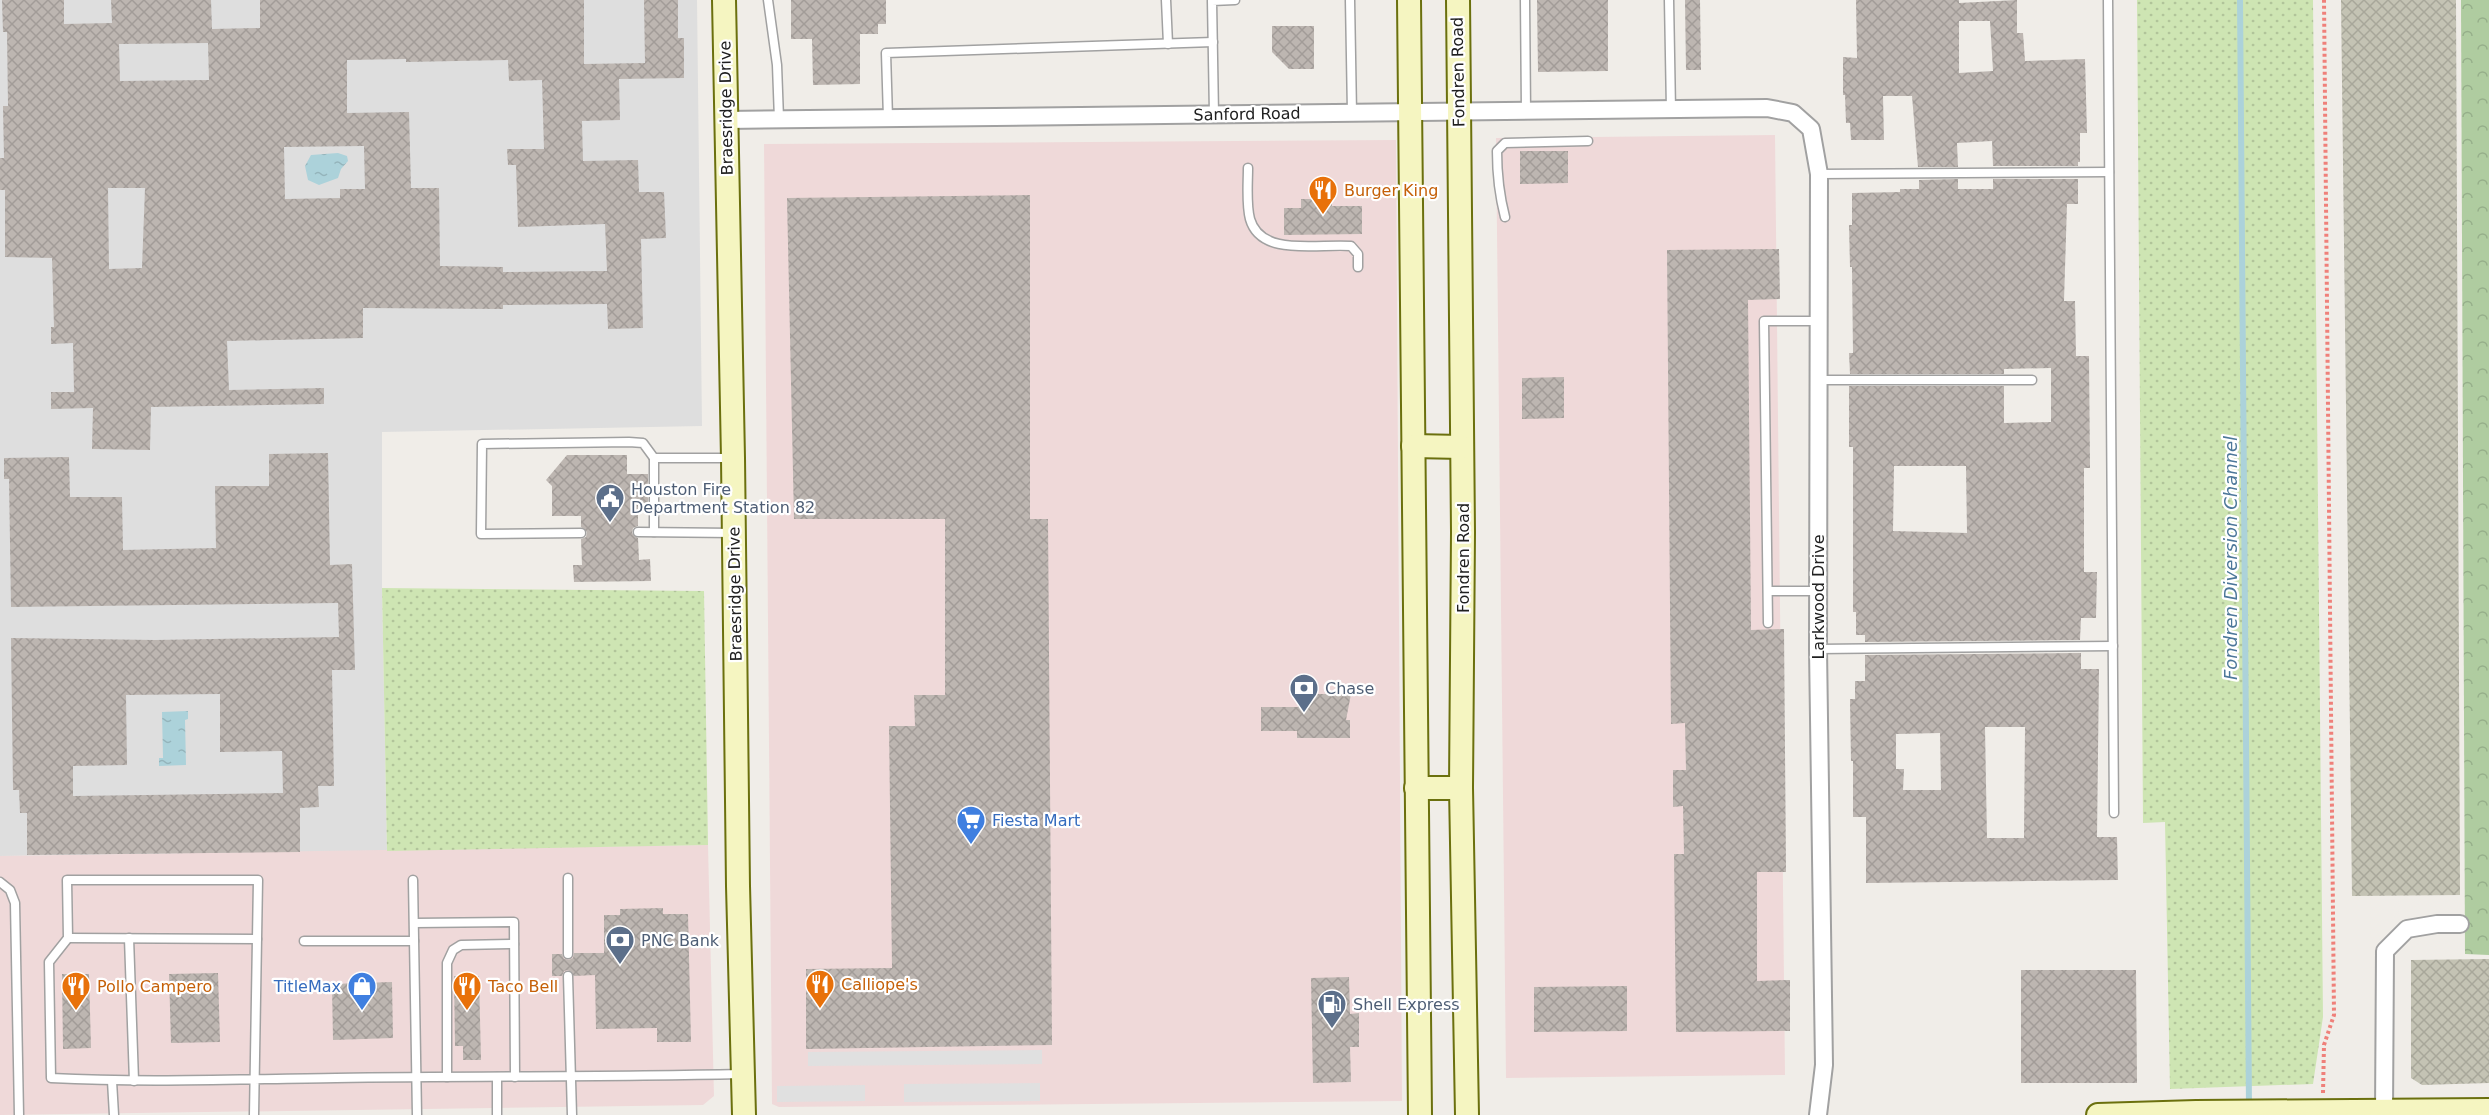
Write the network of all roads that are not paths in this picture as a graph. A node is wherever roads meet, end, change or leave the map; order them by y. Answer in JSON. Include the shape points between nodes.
{"nodes":[{"id":1,"x":724,"y":0,"type":"edge"},
{"id":2,"x":768,"y":0,"type":"edge"},
{"id":3,"x":1166,"y":0,"type":"edge"},
{"id":4,"x":1235,"y":0,"type":"edge"},
{"id":5,"x":1350,"y":0,"type":"edge"},
{"id":6,"x":1409,"y":0,"type":"edge"},
{"id":7,"x":1458,"y":0,"type":"edge"},
{"id":8,"x":1525,"y":0,"type":"edge"},
{"id":9,"x":1669,"y":0,"type":"edge"},
{"id":10,"x":2109,"y":0,"type":"edge"},
{"id":11,"x":1213,"y":42,"type":"junction"},
{"id":12,"x":1168,"y":44,"type":"junction"},
{"id":13,"x":1767,"y":108,"type":"joint"},
{"id":14,"x":1671,"y":110,"type":"junction"},
{"id":15,"x":1526,"y":111,"type":"junction"},
{"id":16,"x":1459,"y":112,"type":"junction"},
{"id":17,"x":1352,"y":113,"type":"junction"},
{"id":18,"x":1410,"y":113,"type":"junction"},
{"id":19,"x":1214,"y":115,"type":"junction"},
{"id":20,"x":888,"y":118,"type":"junction"},
{"id":21,"x":779,"y":119,"type":"junction"},
{"id":22,"x":726,"y":120,"type":"junction"},
{"id":23,"x":1588,"y":141,"type":"dead end"},
{"id":24,"x":1248,"y":168,"type":"dead end"},
{"id":25,"x":2109,"y":172,"type":"junction"},
{"id":26,"x":1819,"y":174,"type":"junction"},
{"id":27,"x":1505,"y":217,"type":"dead end"},
{"id":28,"x":1358,"y":267,"type":"dead end"},
{"id":29,"x":1818,"y":321,"type":"junction"},
{"id":30,"x":1818,"y":380,"type":"junction"},
{"id":31,"x":2032,"y":380,"type":"dead end"},
{"id":32,"x":1413,"y":446,"type":"junction"},
{"id":33,"x":1462,"y":447,"type":"junction"},
{"id":34,"x":654,"y":458,"type":"junction"},
{"id":35,"x":733,"y":458,"type":"junction"},
{"id":36,"x":638,"y":532,"type":"dead end"},
{"id":37,"x":654,"y":532,"type":"junction"},
{"id":38,"x":581,"y":533,"type":"dead end"},
{"id":39,"x":734,"y":533,"type":"junction"},
{"id":40,"x":1768,"y":591,"type":"junction"},
{"id":41,"x":1818,"y":591,"type":"junction"},
{"id":42,"x":1768,"y":623,"type":"dead end"},
{"id":43,"x":2113,"y":646,"type":"junction"},
{"id":44,"x":1818,"y":649,"type":"junction"},
{"id":45,"x":1416,"y":788,"type":"junction"},
{"id":46,"x":1461,"y":788,"type":"junction"},
{"id":47,"x":2114,"y":813,"type":"dead end"},
{"id":48,"x":568,"y":878,"type":"dead end"},
{"id":49,"x":413,"y":880,"type":"dead end"},
{"id":50,"x":0,"y":882,"type":"edge"},
{"id":51,"x":415,"y":923,"type":"junction"},
{"id":52,"x":2460,"y":924,"type":"dead end"},
{"id":53,"x":68,"y":938,"type":"junction"},
{"id":54,"x":129,"y":938,"type":"junction"},
{"id":55,"x":257,"y":939,"type":"junction"},
{"id":56,"x":414,"y":940,"type":"junction"},
{"id":57,"x":304,"y":941,"type":"dead end"},
{"id":58,"x":514,"y":944,"type":"junction"},
{"id":59,"x":568,"y":954,"type":"dead end"},
{"id":60,"x":568,"y":976,"type":"dead end"},
{"id":61,"x":744,"y":1074,"type":"junction"},
{"id":62,"x":416,"y":1077,"type":"junction"},
{"id":63,"x":447,"y":1077,"type":"junction"},
{"id":64,"x":497,"y":1077,"type":"junction"},
{"id":65,"x":515,"y":1077,"type":"junction"},
{"id":66,"x":570,"y":1078,"type":"junction"},
{"id":67,"x":254,"y":1079,"type":"junction"},
{"id":68,"x":112,"y":1081,"type":"junction"},
{"id":69,"x":134,"y":1081,"type":"junction"},
{"id":70,"x":2489,"y":1110,"type":"edge"},
{"id":71,"x":2384,"y":1113,"type":"edge"},
{"id":72,"x":20,"y":1115,"type":"edge"},
{"id":73,"x":114,"y":1115,"type":"edge"},
{"id":74,"x":254,"y":1115,"type":"edge"},
{"id":75,"x":417,"y":1115,"type":"edge"},
{"id":76,"x":497,"y":1115,"type":"edge"},
{"id":77,"x":572,"y":1115,"type":"edge"},
{"id":78,"x":744,"y":1115,"type":"edge"},
{"id":79,"x":1420,"y":1115,"type":"edge"},
{"id":80,"x":1467,"y":1115,"type":"edge"},
{"id":81,"x":1818,"y":1115,"type":"edge"},
{"id":82,"x":2098,"y":1115,"type":"edge"}],
"edges":[{"from":1,"to":22,"type":"main road","name":"Braesridge Drive"},
{"from":2,"to":21,"type":"lane","via":[[777,64]]},
{"from":3,"to":12,"type":"lane"},
{"from":4,"to":11,"type":"lane","via":[[1212,1]]},
{"from":5,"to":17,"type":"lane"},
{"from":6,"to":18,"type":"main road"},
{"from":7,"to":16,"type":"main road","name":"Fondren Road"},
{"from":8,"to":15,"type":"lane"},
{"from":9,"to":14,"type":"lane"},
{"from":10,"to":25,"type":"lane"},
{"from":11,"to":12,"type":"lane"},
{"from":11,"to":19,"type":"lane"},
{"from":12,"to":20,"type":"lane","via":[[886,54]]},
{"from":13,"to":14,"type":"street","name":"Sanford Road"},
{"from":13,"to":26,"type":"street","name":"Larkwood Drive","via":[[1793,113],[1810,129]]},
{"from":14,"to":15,"type":"street","name":"Sanford Road"},
{"from":15,"to":16,"type":"street","name":"Sanford Road"},
{"from":16,"to":18,"type":"street","name":"Sanford Road"},
{"from":16,"to":33,"type":"main road","name":"Fondren Road"},
{"from":17,"to":18,"type":"street","name":"Sanford Road"},
{"from":17,"to":19,"type":"street","name":"Sanford Road"},
{"from":18,"to":32,"type":"main road"},
{"from":19,"to":20,"type":"street","name":"Sanford Road"},
{"from":20,"to":21,"type":"street","name":"Sanford Road"},
{"from":21,"to":22,"type":"street","name":"Sanford Road"},
{"from":22,"to":35,"type":"main road","name":"Braesridge Drive"},
{"from":23,"to":27,"type":"lane","via":[[1505,143],[1497,151],[1497,178]]},
{"from":24,"to":28,"type":"lane","via":[[1249,218],[1263,239],[1278,246],[1350,246],[1358,254]]},
{"from":25,"to":26,"type":"lane"},
{"from":25,"to":43,"type":"lane"},
{"from":26,"to":29,"type":"street","name":"Larkwood Drive"},
{"from":29,"to":30,"type":"street","name":"Larkwood Drive"},
{"from":29,"to":40,"type":"lane","via":[[1764,321]]},
{"from":30,"to":31,"type":"lane"},
{"from":30,"to":41,"type":"street","name":"Larkwood Drive"},
{"from":32,"to":33,"type":"main road"},
{"from":32,"to":45,"type":"main road"},
{"from":33,"to":46,"type":"main road","name":"Fondren Road"},
{"from":34,"to":35,"type":"lane"},
{"from":34,"to":37,"type":"lane"},
{"from":34,"to":38,"type":"lane","via":[[643,443],[482,444],[481,534]]},
{"from":35,"to":39,"type":"main road","name":"Braesridge Drive"},
{"from":36,"to":37,"type":"lane"},
{"from":37,"to":39,"type":"lane"},
{"from":39,"to":61,"type":"main road","name":"Braesridge Drive"},
{"from":40,"to":41,"type":"lane"},
{"from":40,"to":42,"type":"lane"},
{"from":41,"to":44,"type":"street","name":"Larkwood Drive"},
{"from":43,"to":44,"type":"lane"},
{"from":43,"to":47,"type":"lane"},
{"from":44,"to":81,"type":"street","name":"Larkwood Drive","via":[[1824,1065]]},
{"from":45,"to":46,"type":"main road"},
{"from":45,"to":79,"type":"main road"},
{"from":46,"to":80,"type":"main road","name":"Fondren Road"},
{"from":48,"to":59,"type":"lane"},
{"from":49,"to":51,"type":"lane"},
{"from":50,"to":72,"type":"lane","via":[[10,890],[15,903]]},
{"from":51,"to":56,"type":"lane"},
{"from":51,"to":58,"type":"lane","via":[[514,922]]},
{"from":52,"to":71,"type":"street","via":[[2407,929],[2385,951]]},
{"from":53,"to":54,"type":"lane"},
{"from":53,"to":55,"type":"lane","via":[[67,880],[258,880]]},
{"from":53,"to":68,"type":"lane","via":[[49,962],[51,1078]]},
{"from":54,"to":55,"type":"lane"},
{"from":54,"to":69,"type":"lane"},
{"from":55,"to":67,"type":"lane"},
{"from":56,"to":57,"type":"lane"},
{"from":56,"to":62,"type":"lane"},
{"from":58,"to":63,"type":"lane","via":[[461,945],[453,950],[447,963]]},
{"from":58,"to":65,"type":"lane"},
{"from":60,"to":66,"type":"lane"},
{"from":61,"to":66,"type":"lane"},
{"from":61,"to":78,"type":"main road","name":"Braesridge Drive"},
{"from":62,"to":63,"type":"lane"},
{"from":62,"to":67,"type":"lane"},
{"from":62,"to":75,"type":"lane"},
{"from":63,"to":64,"type":"lane"},
{"from":64,"to":65,"type":"lane"},
{"from":64,"to":76,"type":"lane"},
{"from":65,"to":66,"type":"lane"},
{"from":66,"to":77,"type":"lane"},
{"from":67,"to":69,"type":"lane"},
{"from":67,"to":74,"type":"lane"},
{"from":68,"to":69,"type":"lane"},
{"from":68,"to":73,"type":"lane"},
{"from":70,"to":71,"type":"main road"},
{"from":71,"to":82,"type":"main road"}]}
